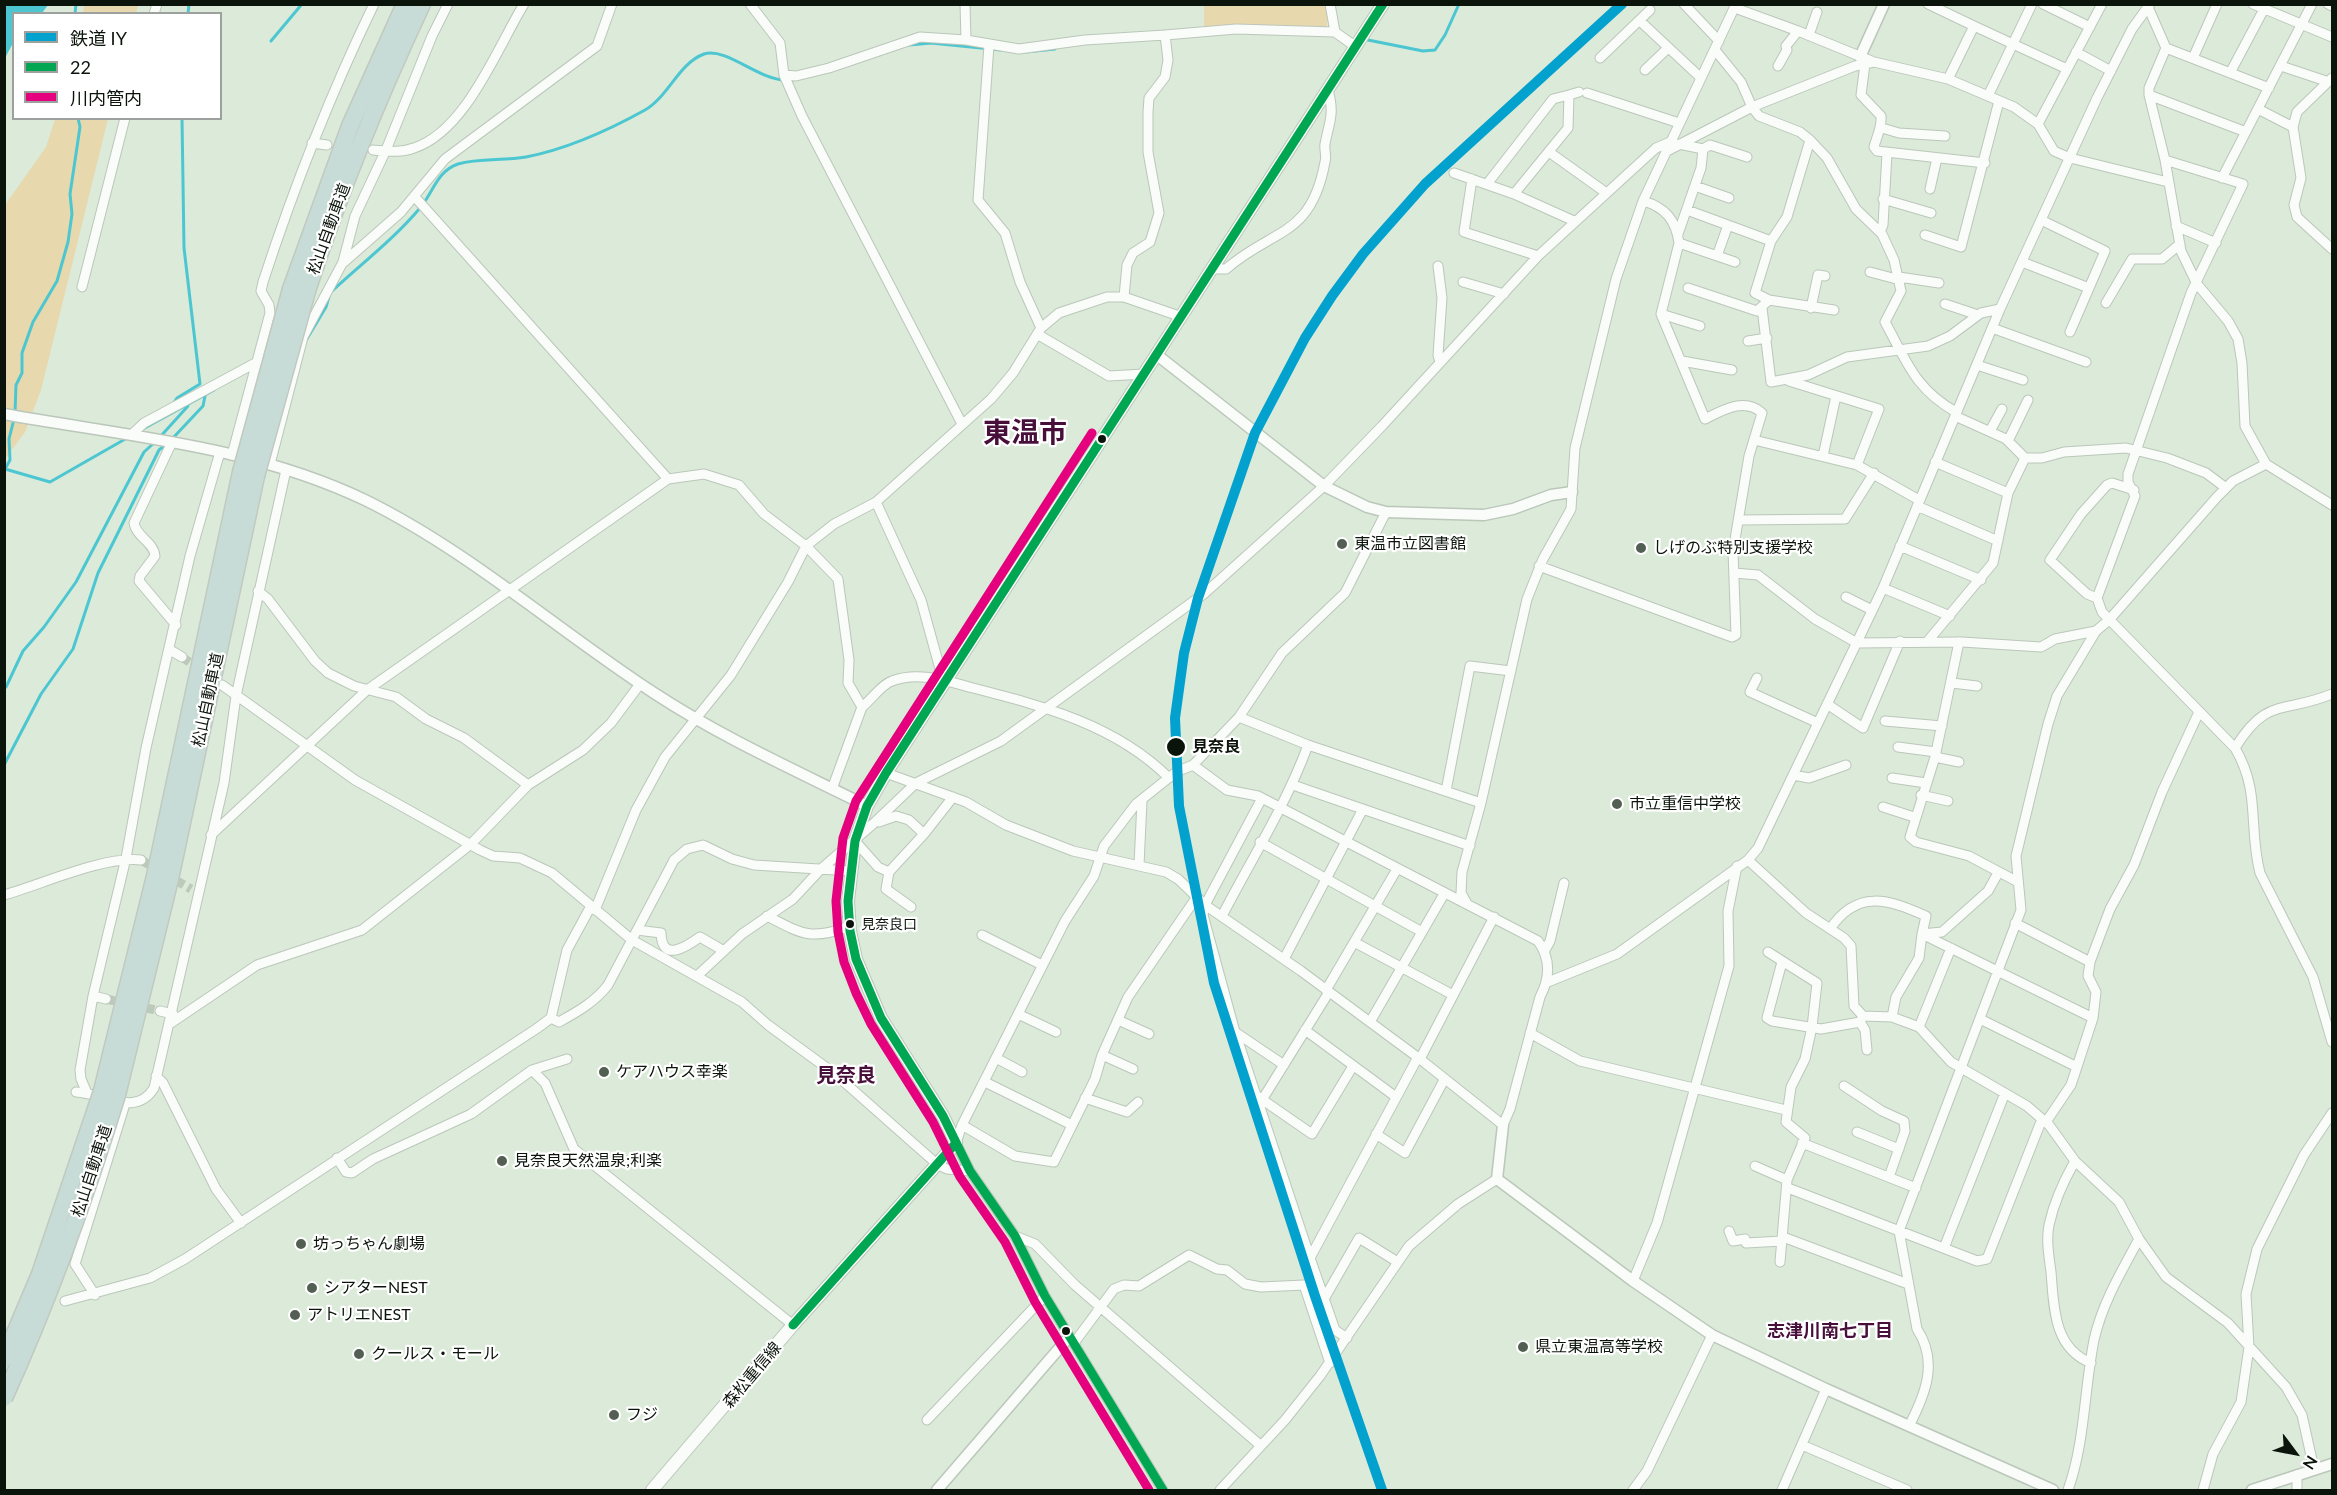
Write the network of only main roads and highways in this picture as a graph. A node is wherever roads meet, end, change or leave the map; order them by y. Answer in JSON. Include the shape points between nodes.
{"nodes":[{"id":1,"x":405,"y":4,"type":"edge"},
{"id":2,"x":422,"y":4,"type":"edge"},
{"id":3,"x":1383,"y":4,"type":"edge"},
{"id":4,"x":299,"y":290,"type":"junction"},
{"id":5,"x":108,"y":1096,"type":"junction"},
{"id":6,"x":4,"y":1359,"type":"edge"},
{"id":7,"x":4,"y":1398,"type":"edge"},
{"id":8,"x":652,"y":1491,"type":"edge"}],
"edges":[{"from":1,"to":4,"type":"highway","name":"松山自動車道","via":[[350,126]]},
{"from":2,"to":4,"type":"highway","name":"松山自動車道"},
{"from":3,"to":8,"type":"main road","name":"森松重信線","via":[[867,806],[855,841],[851,871],[850,926],[856,959],[881,1018],[956,1143]]},
{"from":4,"to":5,"type":"highway","name":"松山自動車道","bridge":true,"via":[[249,474],[165,901]]},
{"from":5,"to":6,"type":"highway","name":"松山自動車道","bridge":true},
{"from":5,"to":7,"type":"highway","name":"松山自動車道","bridge":true,"via":[[84,1200]]}]}
